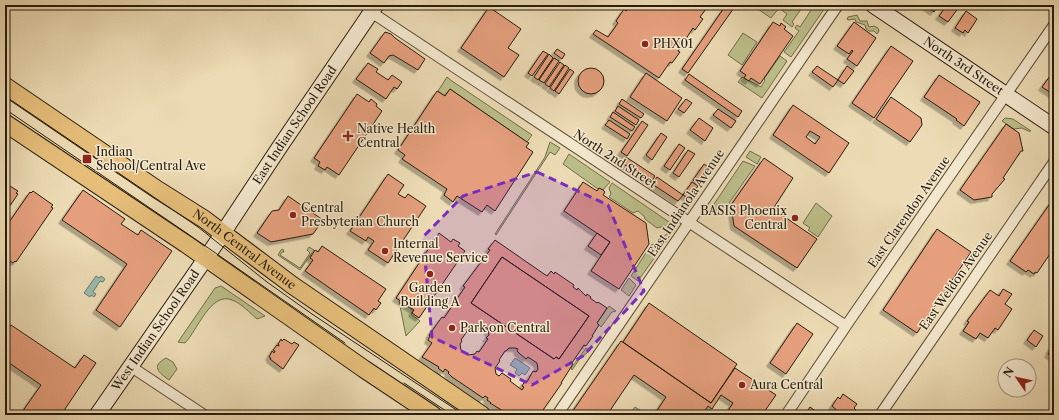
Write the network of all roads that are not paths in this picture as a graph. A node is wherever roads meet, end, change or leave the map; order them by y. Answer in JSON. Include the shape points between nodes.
{"nodes":[{"id":1,"x":838,"y":5,"type":"edge"},
{"id":2,"x":873,"y":5,"type":"edge"},
{"id":3,"x":374,"y":8,"type":"edge"},
{"id":4,"x":1054,"y":25,"type":"edge"},
{"id":5,"x":5,"y":86,"type":"edge"},
{"id":6,"x":1006,"y":94,"type":"junction"},
{"id":7,"x":5,"y":122,"type":"edge"},
{"id":8,"x":1054,"y":127,"type":"edge"},
{"id":9,"x":1054,"y":162,"type":"edge"},
{"id":10,"x":688,"y":223,"type":"junction"},
{"id":11,"x":214,"y":246,"type":"junction"},
{"id":12,"x":846,"y":326,"type":"junction"},
{"id":13,"x":130,"y":366,"type":"junction"},
{"id":14,"x":97,"y":415,"type":"edge"},
{"id":15,"x":204,"y":415,"type":"edge"},
{"id":16,"x":433,"y":415,"type":"edge"},
{"id":17,"x":482,"y":415,"type":"edge"},
{"id":18,"x":557,"y":415,"type":"edge"},
{"id":19,"x":786,"y":415,"type":"edge"},
{"id":20,"x":880,"y":415,"type":"edge"}],
"edges":[{"from":1,"to":10,"type":"street","name":"East Indianola Avenue"},
{"from":2,"to":6,"type":"main road","name":"North 3rd Street"},
{"from":3,"to":10,"type":"street","name":"North 2nd Street"},
{"from":3,"to":11,"type":"main road","name":"East Indian School Road"},
{"from":4,"to":6,"type":"street","name":"East Clarendon Avenue"},
{"from":5,"to":11,"type":"main road","name":"North Central Avenue"},
{"from":6,"to":8,"type":"main road","name":"North 3rd Street"},
{"from":6,"to":12,"type":"street","name":"East Clarendon Avenue"},
{"from":7,"to":11,"type":"main road","name":"North Central Avenue"},
{"from":9,"to":20,"type":"street","name":"East Weldon Avenue"},
{"from":10,"to":12,"type":"street","name":"North 2nd Street"},
{"from":10,"to":18,"type":"street","name":"East Indianola Avenue"},
{"from":11,"to":13,"type":"main road","name":"West Indian School Road"},
{"from":11,"to":16,"type":"main road","name":"North Central Avenue","via":[[364,369]]},
{"from":11,"to":17,"type":"main road","name":"North Central Avenue","via":[[292,285]]},
{"from":12,"to":19,"type":"street","name":"East Clarendon Avenue"},
{"from":13,"to":14,"type":"main road","name":"West Indian School Road"},
{"from":13,"to":15,"type":"street"}]}
